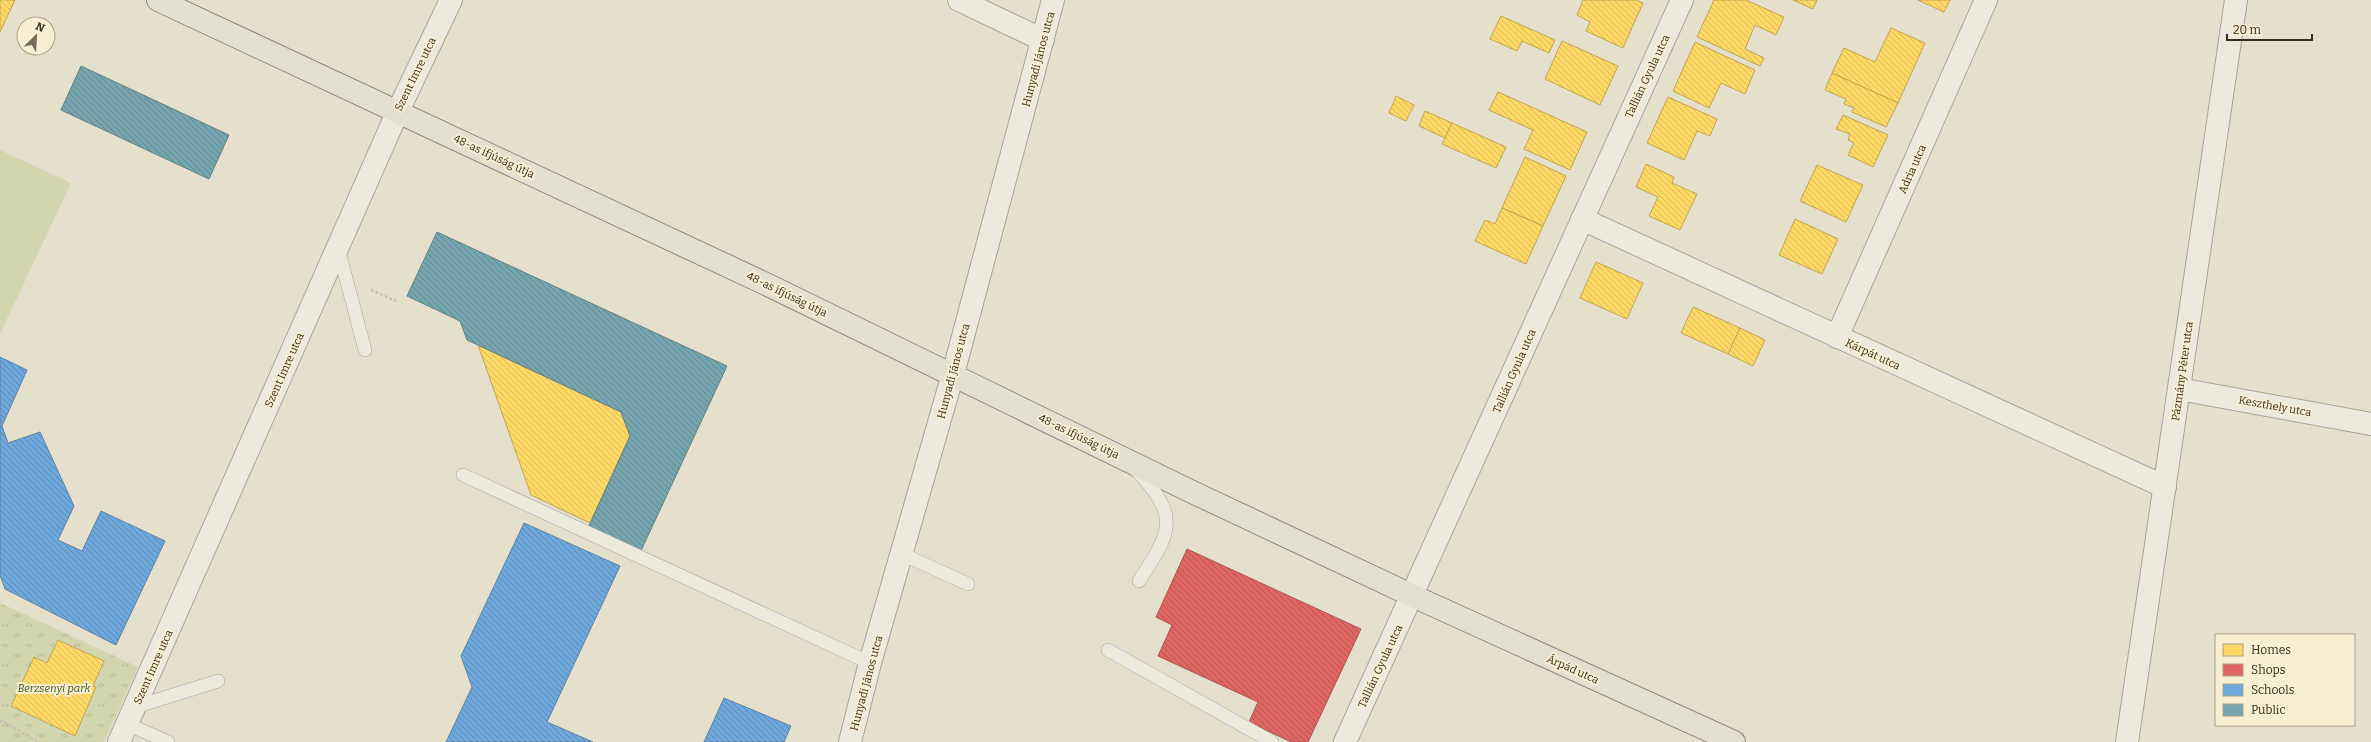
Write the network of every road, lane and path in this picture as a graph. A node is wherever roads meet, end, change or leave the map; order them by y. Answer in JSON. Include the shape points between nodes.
{"nodes":[{"id":1,"x":158,"y":0,"type":"edge"},
{"id":2,"x":451,"y":0,"type":"edge"},
{"id":3,"x":959,"y":0,"type":"edge"},
{"id":4,"x":1053,"y":0,"type":"edge"},
{"id":5,"x":1682,"y":0,"type":"edge"},
{"id":6,"x":1986,"y":0,"type":"edge"},
{"id":7,"x":2236,"y":0,"type":"edge"},
{"id":8,"x":1042,"y":40,"type":"junction"},
{"id":9,"x":398,"y":111,"type":"junction"},
{"id":10,"x":1582,"y":219,"type":"junction"},
{"id":11,"x":338,"y":248,"type":"junction"},
{"id":12,"x":1837,"y":337,"type":"junction"},
{"id":13,"x":365,"y":350,"type":"dead end"},
{"id":14,"x":953,"y":374,"type":"junction"},
{"id":15,"x":2179,"y":389,"type":"junction"},
{"id":16,"x":2371,"y":424,"type":"edge"},
{"id":17,"x":1125,"y":459,"type":"junction"},
{"id":18,"x":463,"y":475,"type":"dead end"},
{"id":19,"x":2165,"y":487,"type":"junction"},
{"id":20,"x":902,"y":554,"type":"junction"},
{"id":21,"x":1139,"y":581,"type":"dead end"},
{"id":22,"x":968,"y":584,"type":"dead end"},
{"id":23,"x":1413,"y":596,"type":"junction"},
{"id":24,"x":1108,"y":650,"type":"dead end"},
{"id":25,"x":870,"y":663,"type":"junction"},
{"id":26,"x":218,"y":681,"type":"dead end"},
{"id":27,"x":0,"y":720,"type":"edge"},
{"id":28,"x":127,"y":724,"type":"edge"},
{"id":29,"x":38,"y":742,"type":"edge"},
{"id":30,"x":168,"y":742,"type":"edge"},
{"id":31,"x":850,"y":742,"type":"edge"},
{"id":32,"x":1272,"y":742,"type":"edge"},
{"id":33,"x":1345,"y":742,"type":"edge"},
{"id":34,"x":1734,"y":742,"type":"edge"},
{"id":35,"x":2127,"y":742,"type":"edge"}],
"edges":[{"from":1,"to":9,"type":"main road","name":"48-as ifjúság útja"},
{"from":2,"to":9,"type":"street","name":"Szent Imre utca"},
{"from":3,"to":8,"type":"street"},
{"from":4,"to":8,"type":"street","name":"Hunyadi János utca"},
{"from":5,"to":10,"type":"street","name":"Tallián Gyula utca"},
{"from":6,"to":12,"type":"street","name":"Adria utca"},
{"from":7,"to":15,"type":"street","name":"Pázmány Péter utca"},
{"from":8,"to":14,"type":"street","name":"Hunyadi János utca"},
{"from":9,"to":11,"type":"street","name":"Szent Imre utca"},
{"from":9,"to":14,"type":"main road","name":"48-as ifjúság útja"},
{"from":10,"to":12,"type":"street","name":"Kárpát utca"},
{"from":10,"to":23,"type":"street","name":"Tallián Gyula utca"},
{"from":11,"to":13,"type":"lane"},
{"from":11,"to":28,"type":"street","name":"Szent Imre utca"},
{"from":12,"to":19,"type":"street","name":"Kárpát utca"},
{"from":14,"to":17,"type":"main road","name":"48-as ifjúság útja"},
{"from":14,"to":20,"type":"street","name":"Hunyadi János utca"},
{"from":15,"to":16,"type":"street","name":"Keszthely utca"},
{"from":15,"to":19,"type":"street","name":"Pázmány Péter utca"},
{"from":17,"to":21,"type":"lane","via":[[1147,481],[1159,499],[1168,520],[1163,545]]},
{"from":17,"to":23,"type":"main road","name":"48-as ifjúság útja"},
{"from":18,"to":25,"type":"lane"},
{"from":19,"to":35,"type":"street","name":"Pázmány Péter utca"},
{"from":20,"to":22,"type":"lane"},
{"from":20,"to":25,"type":"street","name":"Hunyadi János utca"},
{"from":23,"to":33,"type":"street","name":"Tallián Gyula utca"},
{"from":23,"to":34,"type":"main road","name":"Árpád utca"},
{"from":24,"to":32,"type":"lane"},
{"from":25,"to":31,"type":"street","name":"Hunyadi János utca"},
{"from":26,"to":28,"type":"lane"},
{"from":27,"to":29,"type":"path"},
{"from":28,"to":30,"type":"lane"}]}
